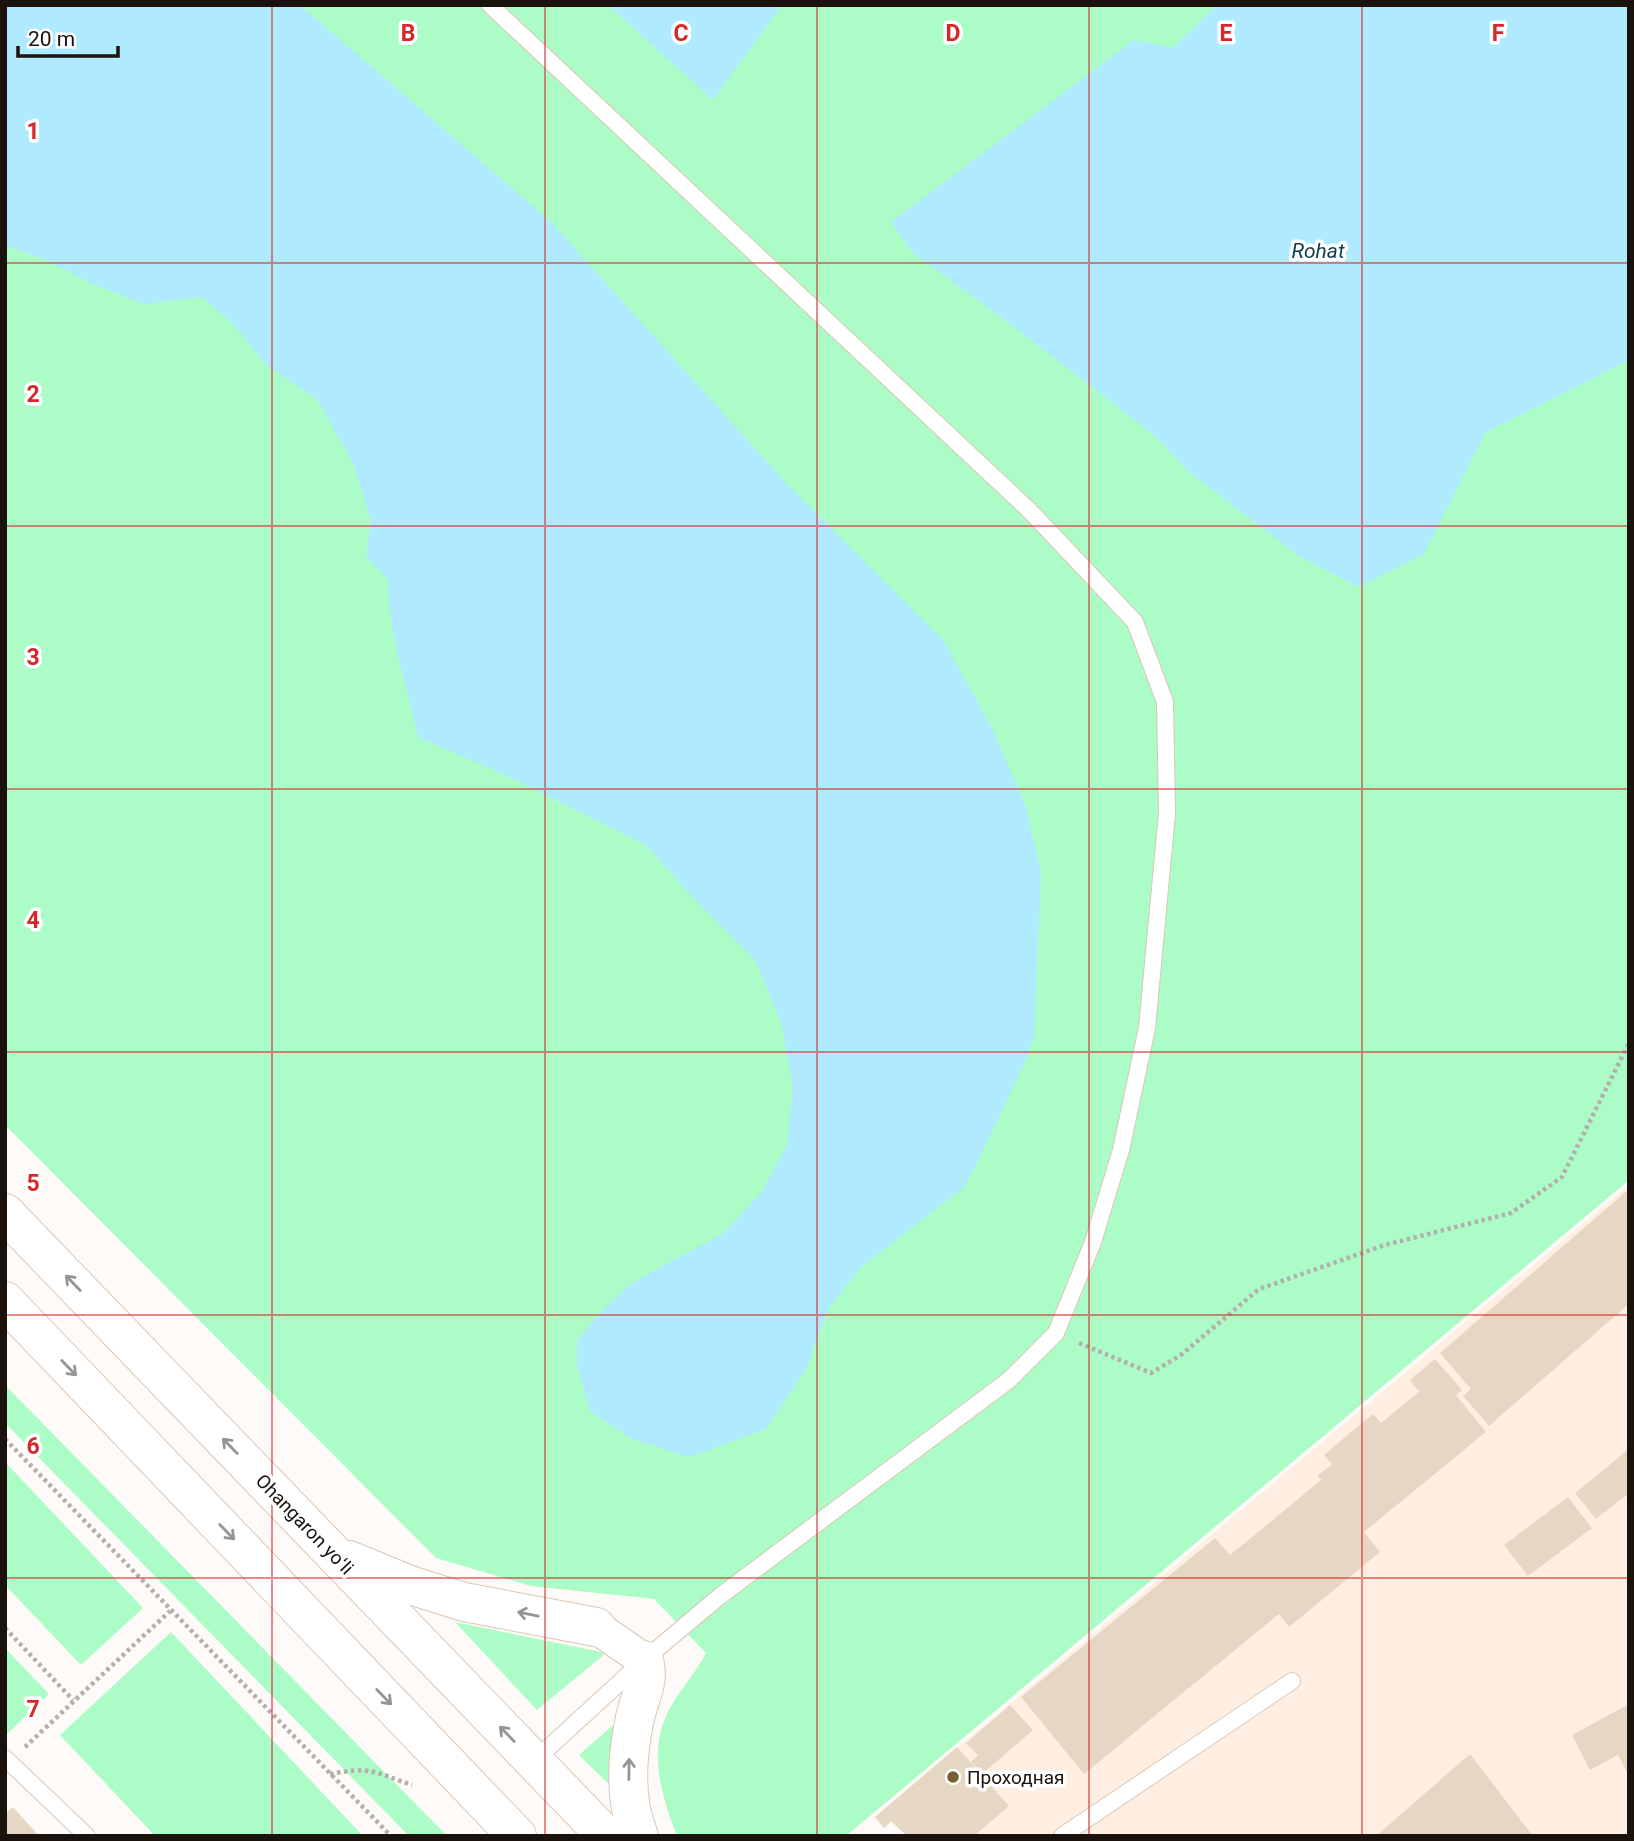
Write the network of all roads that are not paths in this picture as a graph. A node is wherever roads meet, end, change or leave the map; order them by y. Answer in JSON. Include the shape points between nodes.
{"nodes":[{"id":1,"x":489,"y":5,"type":"edge"},
{"id":2,"x":5,"y":1213,"type":"edge"},
{"id":3,"x":5,"y":1301,"type":"edge"},
{"id":4,"x":333,"y":1553,"type":"junction"},
{"id":5,"x":596,"y":1626,"type":"joint"},
{"id":6,"x":643,"y":1660,"type":"junction"},
{"id":7,"x":1292,"y":1681,"type":"dead end"},
{"id":8,"x":534,"y":1761,"type":"junction"},
{"id":9,"x":7,"y":1762,"type":"edge"},
{"id":10,"x":87,"y":1836,"type":"edge"},
{"id":11,"x":517,"y":1836,"type":"edge"},
{"id":12,"x":606,"y":1836,"type":"edge"},
{"id":13,"x":639,"y":1836,"type":"edge"},
{"id":14,"x":1062,"y":1836,"type":"edge"}],
"edges":[{"from":1,"to":6,"type":"lane","via":[[1030,511],[1135,622],[1165,702],[1167,813],[1147,1028],[1121,1150],[1093,1242],[1056,1332],[1009,1381],[720,1596]]},
{"from":4,"to":2,"type":"highway","name":"Ohangaron yoʻli","one_way":true},
{"from":3,"to":11,"type":"highway","one_way":true},
{"from":5,"to":4,"type":"highway","one_way":true,"via":[[464,1602]]},
{"from":8,"to":4,"type":"highway","name":"Ohangaron yoʻli","one_way":true},
{"from":5,"to":6,"type":"street"},
{"from":6,"to":8,"type":"lane"},
{"from":13,"to":6,"type":"highway","one_way":true,"via":[[629,1776],[630,1744],[648,1675]]},
{"from":7,"to":14,"type":"lane"},
{"from":8,"to":12,"type":"highway","name":"Ohangaron yoʻli"},
{"from":9,"to":10,"type":"lane"}]}
